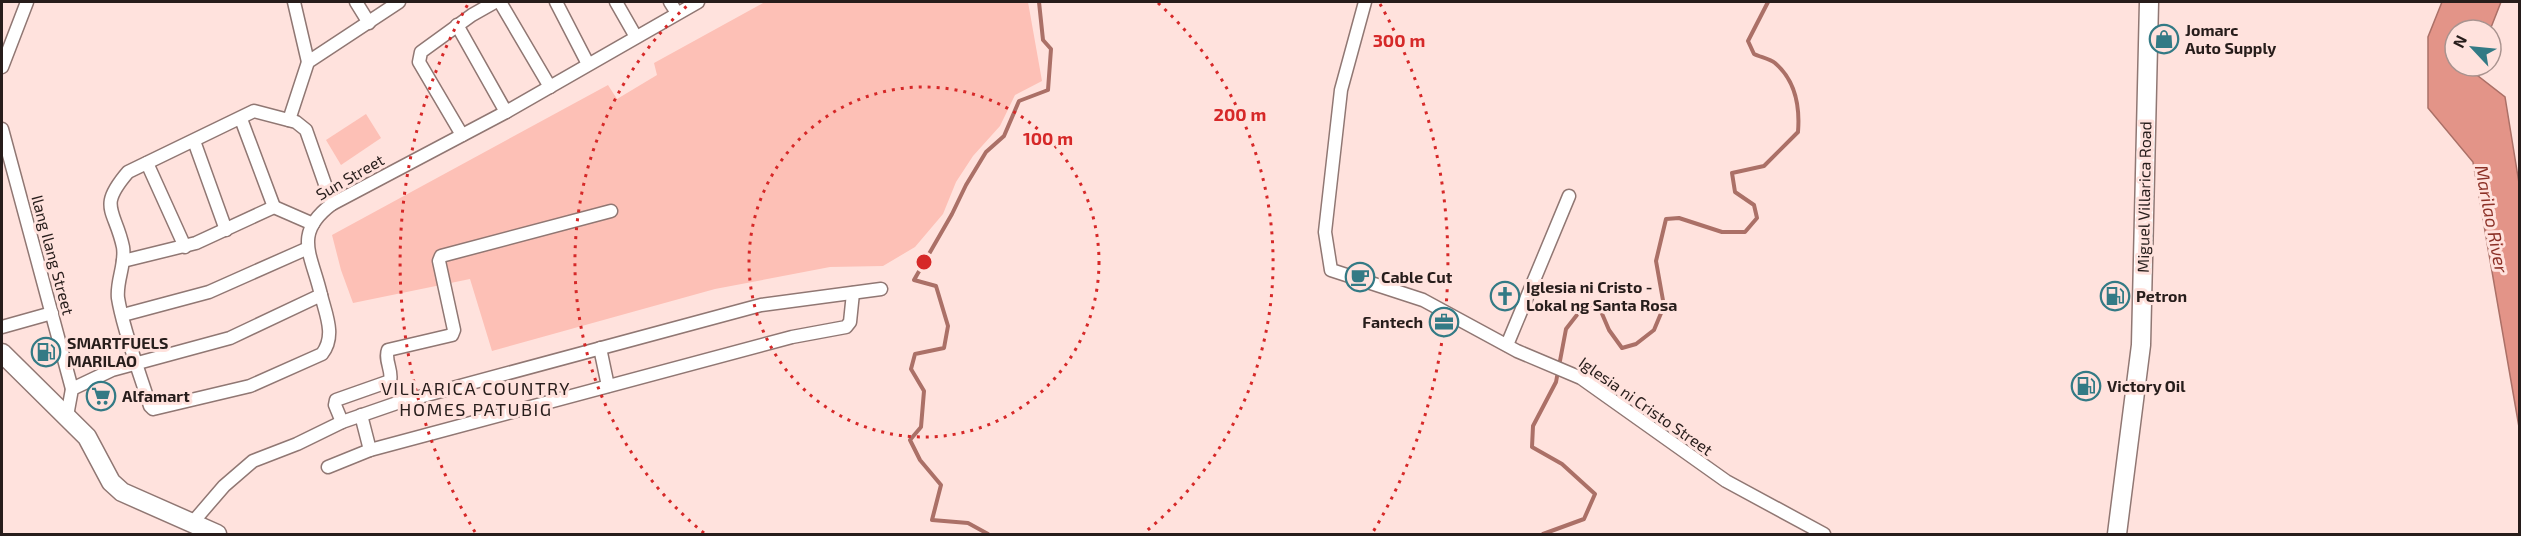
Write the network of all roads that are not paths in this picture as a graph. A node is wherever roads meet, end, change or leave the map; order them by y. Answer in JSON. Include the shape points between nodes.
{"nodes":[{"id":1,"x":27,"y":2,"type":"edge"},
{"id":2,"x":294,"y":2,"type":"edge"},
{"id":3,"x":356,"y":2,"type":"edge"},
{"id":4,"x":399,"y":2,"type":"edge"},
{"id":5,"x":495,"y":2,"type":"edge"},
{"id":6,"x":500,"y":2,"type":"edge"},
{"id":7,"x":556,"y":2,"type":"edge"},
{"id":8,"x":616,"y":2,"type":"edge"},
{"id":9,"x":670,"y":2,"type":"edge"},
{"id":10,"x":698,"y":2,"type":"edge"},
{"id":11,"x":1365,"y":2,"type":"edge"},
{"id":12,"x":2149,"y":2,"type":"edge"},
{"id":13,"x":677,"y":13,"type":"junction"},
{"id":14,"x":369,"y":23,"type":"junction"},
{"id":15,"x":457,"y":25,"type":"junction"},
{"id":16,"x":636,"y":37,"type":"junction"},
{"id":17,"x":308,"y":62,"type":"junction"},
{"id":18,"x":588,"y":64,"type":"junction"},
{"id":19,"x":2,"y":67,"type":"edge"},
{"id":20,"x":550,"y":87,"type":"junction"},
{"id":21,"x":506,"y":112,"type":"junction"},
{"id":22,"x":241,"y":119,"type":"junction"},
{"id":23,"x":289,"y":120,"type":"junction"},
{"id":24,"x":2,"y":129,"type":"edge"},
{"id":25,"x":462,"y":135,"type":"junction"},
{"id":26,"x":194,"y":141,"type":"junction"},
{"id":27,"x":147,"y":163,"type":"junction"},
{"id":28,"x":1569,"y":196,"type":"dead end"},
{"id":29,"x":332,"y":204,"type":"junction"},
{"id":30,"x":274,"y":207,"type":"junction"},
{"id":31,"x":611,"y":211,"type":"dead end"},
{"id":32,"x":313,"y":224,"type":"junction"},
{"id":33,"x":226,"y":230,"type":"junction"},
{"id":34,"x":184,"y":247,"type":"junction"},
{"id":35,"x":306,"y":249,"type":"junction"},
{"id":36,"x":123,"y":261,"type":"junction"},
{"id":37,"x":881,"y":289,"type":"dead end"},
{"id":38,"x":853,"y":293,"type":"junction"},
{"id":39,"x":321,"y":295,"type":"junction"},
{"id":40,"x":52,"y":313,"type":"junction"},
{"id":41,"x":123,"y":315,"type":"junction"},
{"id":42,"x":2,"y":327,"type":"edge"},
{"id":43,"x":1507,"y":345,"type":"junction"},
{"id":44,"x":600,"y":348,"type":"junction"},
{"id":45,"x":2,"y":353,"type":"edge"},
{"id":46,"x":136,"y":362,"type":"junction"},
{"id":47,"x":608,"y":386,"type":"junction"},
{"id":48,"x":72,"y":389,"type":"junction"},
{"id":49,"x":361,"y":415,"type":"junction"},
{"id":50,"x":67,"y":416,"type":"junction"},
{"id":51,"x":342,"y":422,"type":"junction"},
{"id":52,"x":370,"y":450,"type":"junction"},
{"id":53,"x":328,"y":467,"type":"dead end"},
{"id":54,"x":193,"y":522,"type":"junction"},
{"id":55,"x":217,"y":534,"type":"edge"},
{"id":56,"x":1824,"y":534,"type":"edge"},
{"id":57,"x":2116,"y":534,"type":"edge"}],
"edges":[{"from":1,"to":19,"type":"street"},
{"from":2,"to":17,"type":"street"},
{"from":3,"to":14,"type":"street"},
{"from":4,"to":14,"type":"street"},
{"from":5,"to":15,"type":"street"},
{"from":6,"to":20,"type":"street"},
{"from":7,"to":18,"type":"street"},
{"from":8,"to":16,"type":"street"},
{"from":9,"to":13,"type":"street"},
{"from":10,"to":13,"type":"street","name":"Sun Street"},
{"from":11,"to":43,"type":"street","name":"Iglesia ni Cristo Street","via":[[1341,90],[1324,232],[1330,270],[1423,300]]},
{"from":12,"to":57,"type":"main road","name":"Miguel Villarica Road","via":[[2140,345]]},
{"from":13,"to":16,"type":"street","name":"Sun Street"},
{"from":14,"to":17,"type":"street"},
{"from":15,"to":21,"type":"street"},
{"from":15,"to":25,"type":"street","via":[[421,52],[419,62]]},
{"from":16,"to":18,"type":"street","name":"Sun Street"},
{"from":17,"to":23,"type":"street"},
{"from":18,"to":20,"type":"street","name":"Sun Street"},
{"from":20,"to":21,"type":"street","name":"Sun Street"},
{"from":21,"to":25,"type":"street","name":"Sun Street"},
{"from":22,"to":23,"type":"street","via":[[254,111]]},
{"from":22,"to":26,"type":"street"},
{"from":22,"to":30,"type":"street"},
{"from":23,"to":29,"type":"street","via":[[306,130]]},
{"from":24,"to":40,"type":"street","name":"Ilang Ilang Street"},
{"from":25,"to":29,"type":"street","name":"Sun Street"},
{"from":26,"to":27,"type":"street"},
{"from":26,"to":33,"type":"street"},
{"from":27,"to":34,"type":"street"},
{"from":27,"to":36,"type":"street","via":[[128,172],[114,188],[108,204],[123,248]]},
{"from":28,"to":43,"type":"street"},
{"from":29,"to":32,"type":"street","name":"Sun Street","via":[[318,214]]},
{"from":30,"to":32,"type":"street"},
{"from":30,"to":33,"type":"street"},
{"from":31,"to":51,"type":"street","via":[[441,256],[452,335],[388,350],[390,381],[336,400]]},
{"from":32,"to":35,"type":"street","name":"Sun Street"},
{"from":33,"to":34,"type":"street"},
{"from":34,"to":36,"type":"street"},
{"from":35,"to":39,"type":"street"},
{"from":35,"to":41,"type":"street","via":[[209,292]]},
{"from":36,"to":41,"type":"street","via":[[118,298]]},
{"from":37,"to":38,"type":"street"},
{"from":38,"to":44,"type":"street","via":[[761,305]]},
{"from":38,"to":47,"type":"street","via":[[846,327],[792,337]]},
{"from":39,"to":46,"type":"street","via":[[230,338]]},
{"from":39,"to":46,"type":"street","via":[[330,335],[322,354],[250,386],[153,409]]},
{"from":40,"to":42,"type":"street"},
{"from":40,"to":48,"type":"street","name":"Ilang Ilang Street"},
{"from":41,"to":46,"type":"street"},
{"from":43,"to":56,"type":"street","name":"Iglesia ni Cristo Street","via":[[1581,378],[1726,482]]},
{"from":44,"to":47,"type":"street"},
{"from":44,"to":49,"type":"street"},
{"from":45,"to":50,"type":"main road"},
{"from":46,"to":48,"type":"street"},
{"from":47,"to":52,"type":"street"},
{"from":48,"to":50,"type":"street"},
{"from":49,"to":51,"type":"street"},
{"from":49,"to":52,"type":"street"},
{"from":50,"to":54,"type":"main road","via":[[87,436],[111,482],[122,492]]},
{"from":51,"to":54,"type":"street","via":[[253,461],[224,486]]},
{"from":52,"to":53,"type":"street"},
{"from":54,"to":55,"type":"main road"}]}
